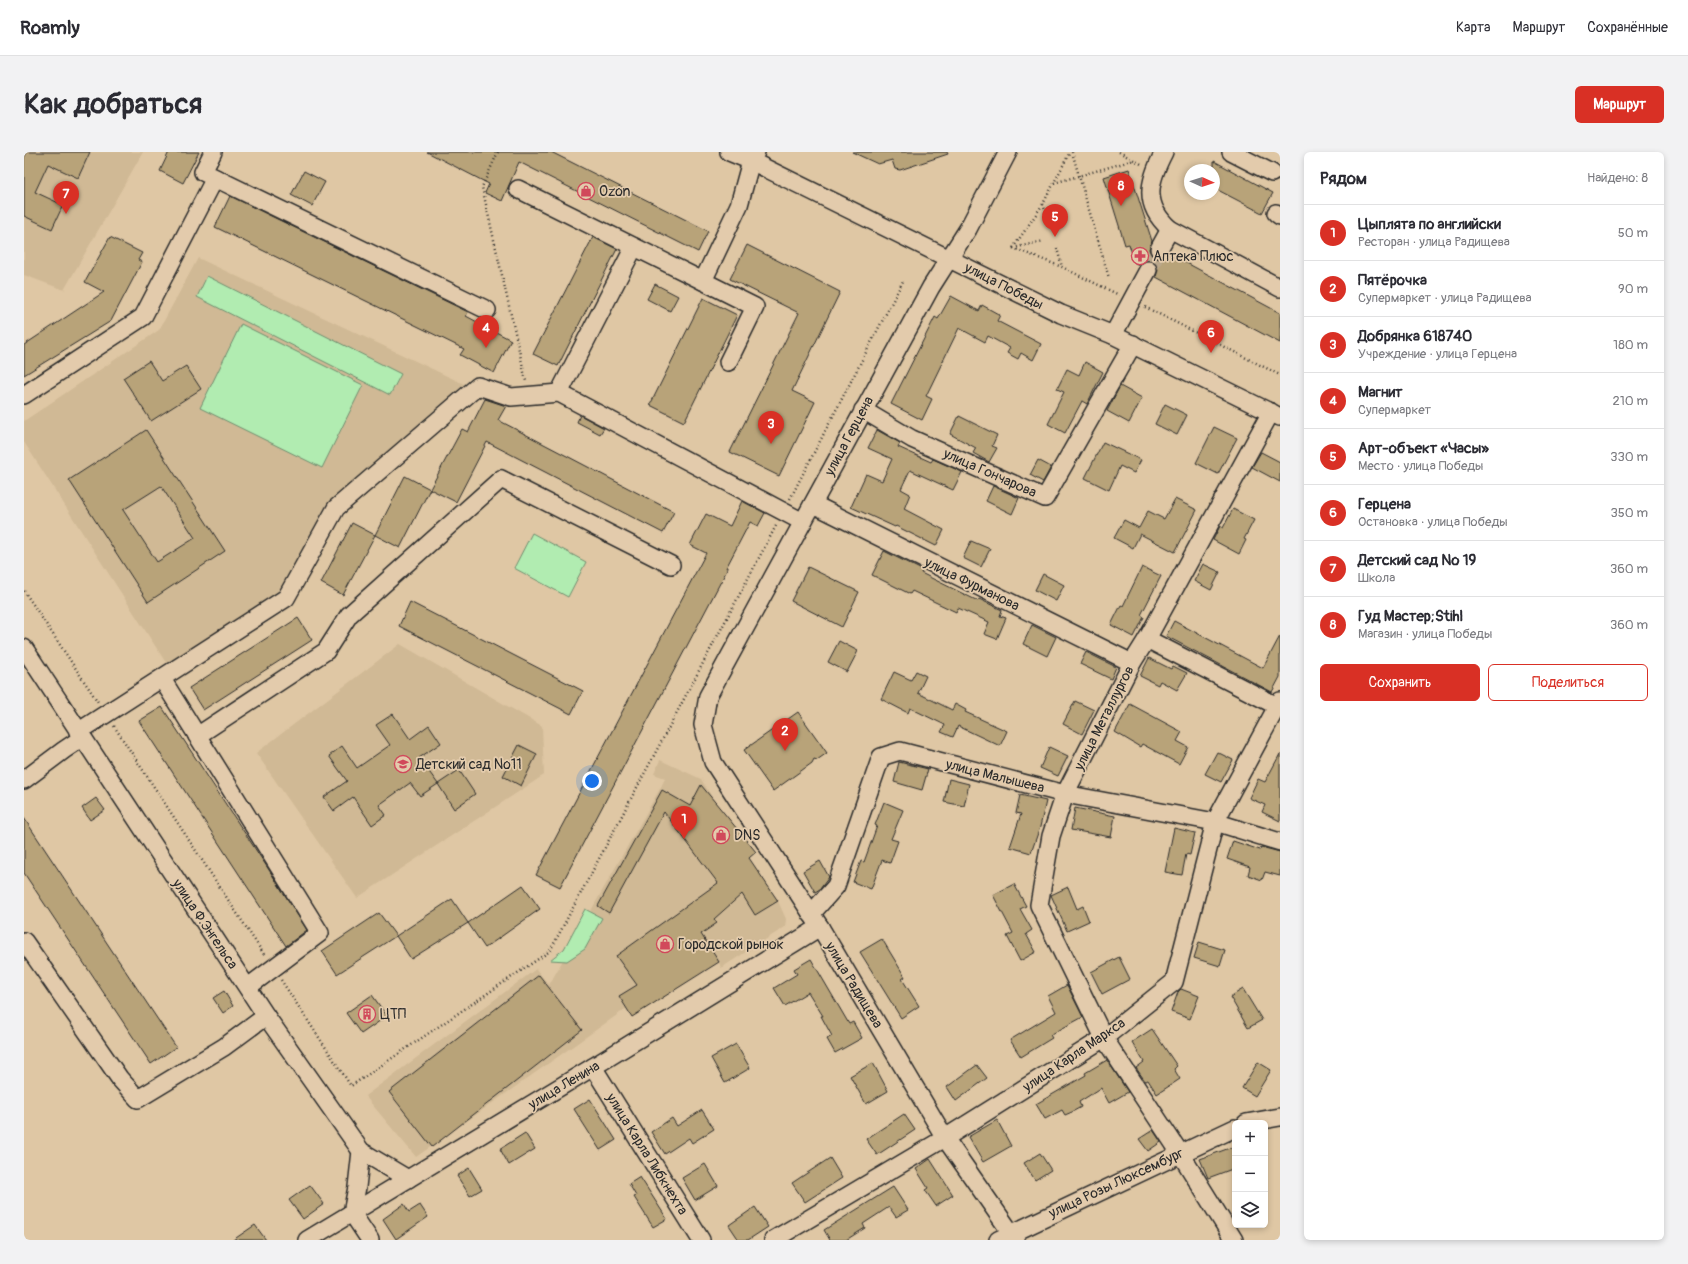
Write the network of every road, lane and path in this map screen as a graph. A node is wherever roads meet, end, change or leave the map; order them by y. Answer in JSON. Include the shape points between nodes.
{"nodes":[{"id":1,"x":213,"y":152,"type":"edge"},
{"id":2,"x":498,"y":152,"type":"edge"},
{"id":3,"x":728,"y":152,"type":"edge"},
{"id":4,"x":1008,"y":152,"type":"edge"},
{"id":5,"x":1071,"y":152,"type":"edge"},
{"id":6,"x":1119,"y":152,"type":"edge"},
{"id":7,"x":1164,"y":152,"type":"edge"},
{"id":8,"x":1239,"y":154,"type":"edge"},
{"id":9,"x":753,"y":156,"type":"edge"},
{"id":10,"x":1134,"y":160,"type":"junction"},
{"id":11,"x":1154,"y":171,"type":"junction"},
{"id":12,"x":1272,"y":173,"type":"dead end"},
{"id":13,"x":1079,"y":176,"type":"junction"},
{"id":14,"x":215,"y":178,"type":"junction"},
{"id":15,"x":1054,"y":183,"type":"junction"},
{"id":16,"x":518,"y":189,"type":"dead end"},
{"id":17,"x":1043,"y":204,"type":"junction"},
{"id":18,"x":1050,"y":226,"type":"dead end"},
{"id":19,"x":1170,"y":229,"type":"junction"},
{"id":20,"x":1044,"y":241,"type":"dead end"},
{"id":21,"x":634,"y":247,"type":"junction"},
{"id":22,"x":1013,"y":248,"type":"junction"},
{"id":23,"x":1057,"y":248,"type":"dead end"},
{"id":24,"x":1159,"y":249,"type":"tunnel mouth"},
{"id":25,"x":950,"y":258,"type":"junction"},
{"id":26,"x":1062,"y":267,"type":"junction"},
{"id":27,"x":1148,"y":270,"type":"tunnel mouth"},
{"id":28,"x":1109,"y":278,"type":"dead end"},
{"id":29,"x":703,"y":281,"type":"junction"},
{"id":30,"x":903,"y":281,"type":"dead end"},
{"id":31,"x":1280,"y":288,"type":"edge"},
{"id":32,"x":1131,"y":301,"type":"junction"},
{"id":33,"x":487,"y":310,"type":"dead end"},
{"id":34,"x":1113,"y":334,"type":"junction"},
{"id":35,"x":1133,"y":344,"type":"junction"},
{"id":36,"x":728,"y":362,"type":"dead end"},
{"id":37,"x":1280,"y":375,"type":"edge"},
{"id":38,"x":559,"y":393,"type":"junction"},
{"id":39,"x":530,"y":395,"type":"junction"},
{"id":40,"x":24,"y":396,"type":"edge"},
{"id":41,"x":863,"y":410,"type":"junction"},
{"id":42,"x":1276,"y":414,"type":"edge"},
{"id":43,"x":813,"y":504,"type":"junction"},
{"id":44,"x":783,"y":512,"type":"junction"},
{"id":45,"x":803,"y":522,"type":"junction"},
{"id":46,"x":671,"y":565,"type":"dead end"},
{"id":47,"x":24,"y":591,"type":"edge"},
{"id":48,"x":1147,"y":639,"type":"junction"},
{"id":49,"x":24,"y":648,"type":"edge"},
{"id":50,"x":1132,"y":663,"type":"junction"},
{"id":51,"x":162,"y":679,"type":"junction"},
{"id":52,"x":1279,"y":703,"type":"edge"},
{"id":53,"x":106,"y":715,"type":"junction"},
{"id":54,"x":703,"y":725,"type":"joint"},
{"id":55,"x":80,"y":735,"type":"junction"},
{"id":56,"x":197,"y":736,"type":"junction"},
{"id":57,"x":24,"y":780,"type":"edge"},
{"id":58,"x":1065,"y":794,"type":"junction"},
{"id":59,"x":1215,"y":822,"type":"junction"},
{"id":60,"x":1280,"y":842,"type":"edge"},
{"id":61,"x":815,"y":920,"type":"junction"},
{"id":62,"x":24,"y":941,"type":"edge"},
{"id":63,"x":273,"y":968,"type":"junction"},
{"id":64,"x":248,"y":988,"type":"junction"},
{"id":65,"x":266,"y":1016,"type":"junction"},
{"id":66,"x":1104,"y":1038,"type":"junction"},
{"id":67,"x":594,"y":1067,"type":"junction"},
{"id":68,"x":1280,"y":1117,"type":"edge"},
{"id":69,"x":1263,"y":1120,"type":"edge"},
{"id":70,"x":1232,"y":1129,"type":"edge"},
{"id":71,"x":945,"y":1138,"type":"junction"},
{"id":72,"x":361,"y":1151,"type":"junction"},
{"id":73,"x":1180,"y":1153,"type":"junction"},
{"id":74,"x":408,"y":1179,"type":"junction"},
{"id":75,"x":352,"y":1213,"type":"junction"},
{"id":76,"x":1008,"y":1238,"type":"edge"},
{"id":77,"x":308,"y":1240,"type":"edge"},
{"id":78,"x":370,"y":1240,"type":"edge"},
{"id":79,"x":701,"y":1240,"type":"edge"},
{"id":80,"x":773,"y":1240,"type":"edge"},
{"id":81,"x":1234,"y":1240,"type":"edge"}],
"edges":[{"from":1,"to":14,"type":"street","via":[[203,172]]},
{"from":2,"to":39,"type":"path","via":[[482,187]]},
{"from":3,"to":9,"type":"street","name":"улица Победы"},
{"from":4,"to":25,"type":"street","name":"улица Герцена"},
{"from":5,"to":13,"type":"path"},
{"from":5,"to":15,"type":"path"},
{"from":6,"to":10,"type":"path"},
{"from":7,"to":11,"type":"street"},
{"from":8,"to":12,"type":"street"},
{"from":9,"to":25,"type":"street","name":"улица Победы"},
{"from":9,"to":29,"type":"street","via":[[739,205]]},
{"from":10,"to":11,"type":"path"},
{"from":10,"to":13,"type":"path"},
{"from":11,"to":19,"type":"street","via":[[1151,183],[1153,202],[1158,217]]},
{"from":13,"to":15,"type":"path"},
{"from":13,"to":28,"type":"path"},
{"from":14,"to":33,"type":"street"},
{"from":14,"to":40,"type":"street","via":[[143,317]]},
{"from":15,"to":17,"type":"path"},
{"from":16,"to":21,"type":"street"},
{"from":17,"to":18,"type":"path"},
{"from":17,"to":22,"type":"path"},
{"from":19,"to":24,"type":"street"},
{"from":19,"to":31,"type":"street"},
{"from":20,"to":22,"type":"path"},
{"from":21,"to":29,"type":"street"},
{"from":21,"to":38,"type":"street"},
{"from":22,"to":26,"type":"path"},
{"from":23,"to":26,"type":"path"},
{"from":25,"to":34,"type":"street","name":"улица Победы","via":[[1061,314]]},
{"from":25,"to":41,"type":"street","name":"улица Герцена"},
{"from":26,"to":32,"type":"path"},
{"from":27,"to":32,"type":"street"},
{"from":29,"to":36,"type":"street","via":[[755,308]]},
{"from":30,"to":44,"type":"path"},
{"from":32,"to":34,"type":"street"},
{"from":32,"to":37,"type":"path"},
{"from":34,"to":35,"type":"street","name":"улица Победы"},
{"from":35,"to":41,"type":"street","name":"улица Гончарова","via":[[1045,498],[912,438]]},
{"from":35,"to":42,"type":"street","name":"улица Победы"},
{"from":38,"to":39,"type":"street"},
{"from":38,"to":44,"type":"street"},
{"from":39,"to":51,"type":"street","via":[[511,397],[478,386],[336,508],[286,598]]},
{"from":41,"to":43,"type":"street","name":"улица Герцена"},
{"from":42,"to":48,"type":"street","name":"улица Металлургов"},
{"from":43,"to":45,"type":"street","name":"улица Герцена"},
{"from":43,"to":50,"type":"street","name":"улица Фурманова"},
{"from":44,"to":45,"type":"street"},
{"from":44,"to":63,"type":"path","via":[[550,951],[351,1086]]},
{"from":45,"to":54,"type":"street","name":"улица Герцена","via":[[708,696]]},
{"from":46,"to":56,"type":"street","via":[[501,480],[349,615],[326,650]]},
{"from":47,"to":53,"type":"path"},
{"from":48,"to":50,"type":"street","name":"улица Металлургов"},
{"from":48,"to":52,"type":"street"},
{"from":49,"to":55,"type":"street","name":"улица Ф.Энгельса"},
{"from":50,"to":58,"type":"street","name":"улица Металлургов"},
{"from":51,"to":53,"type":"street"},
{"from":51,"to":56,"type":"street"},
{"from":52,"to":59,"type":"street","name":"улица Карла Маркса"},
{"from":53,"to":55,"type":"street"},
{"from":53,"to":63,"type":"path"},
{"from":54,"to":61,"type":"street","name":"улица Радищева","via":[[713,762]]},
{"from":55,"to":57,"type":"street"},
{"from":55,"to":64,"type":"street","name":"улица Ф.Энгельса"},
{"from":56,"to":63,"type":"street","via":[[320,933]]},
{"from":58,"to":59,"type":"street","name":"улица Малышева"},
{"from":58,"to":61,"type":"street","name":"улица Малышева","via":[[900,751],[881,757],[836,886]]},
{"from":58,"to":66,"type":"street","name":"улица Металлургов","via":[[1051,836],[1039,906]]},
{"from":59,"to":60,"type":"street","name":"улица Малышева"},
{"from":59,"to":66,"type":"street","name":"улица Карла Маркса","via":[[1174,982]]},
{"from":61,"to":67,"type":"street","name":"улица Ленина"},
{"from":61,"to":71,"type":"street","name":"улица Радищева"},
{"from":62,"to":65,"type":"street","via":[[120,1079],[138,1099],[224,1046]]},
{"from":63,"to":64,"type":"street"},
{"from":64,"to":65,"type":"street","name":"улица Ф.Энгельса"},
{"from":65,"to":72,"type":"street","name":"улица Ф.Энгельса"},
{"from":66,"to":71,"type":"street","name":"улица Карла Маркса"},
{"from":66,"to":73,"type":"street","name":"улица Металлургов"},
{"from":67,"to":74,"type":"street","name":"улица Ленина"},
{"from":67,"to":79,"type":"street","name":"улица Карла Либкнехта"},
{"from":68,"to":69,"type":"street"},
{"from":70,"to":73,"type":"street","name":"улица Розы Люксембург"},
{"from":71,"to":76,"type":"street","name":"улица Радищева"},
{"from":71,"to":80,"type":"street","name":"улица Карла Маркса"},
{"from":72,"to":74,"type":"street","name":"улица Ф.Энгельса"},
{"from":72,"to":75,"type":"street"},
{"from":73,"to":76,"type":"street","name":"улица Розы Люксембург"},
{"from":73,"to":81,"type":"street","name":"улица Металлургов"},
{"from":74,"to":75,"type":"street","name":"улица Ленина"},
{"from":75,"to":77,"type":"street","name":"улица Ленина"},
{"from":75,"to":78,"type":"street"}]}
